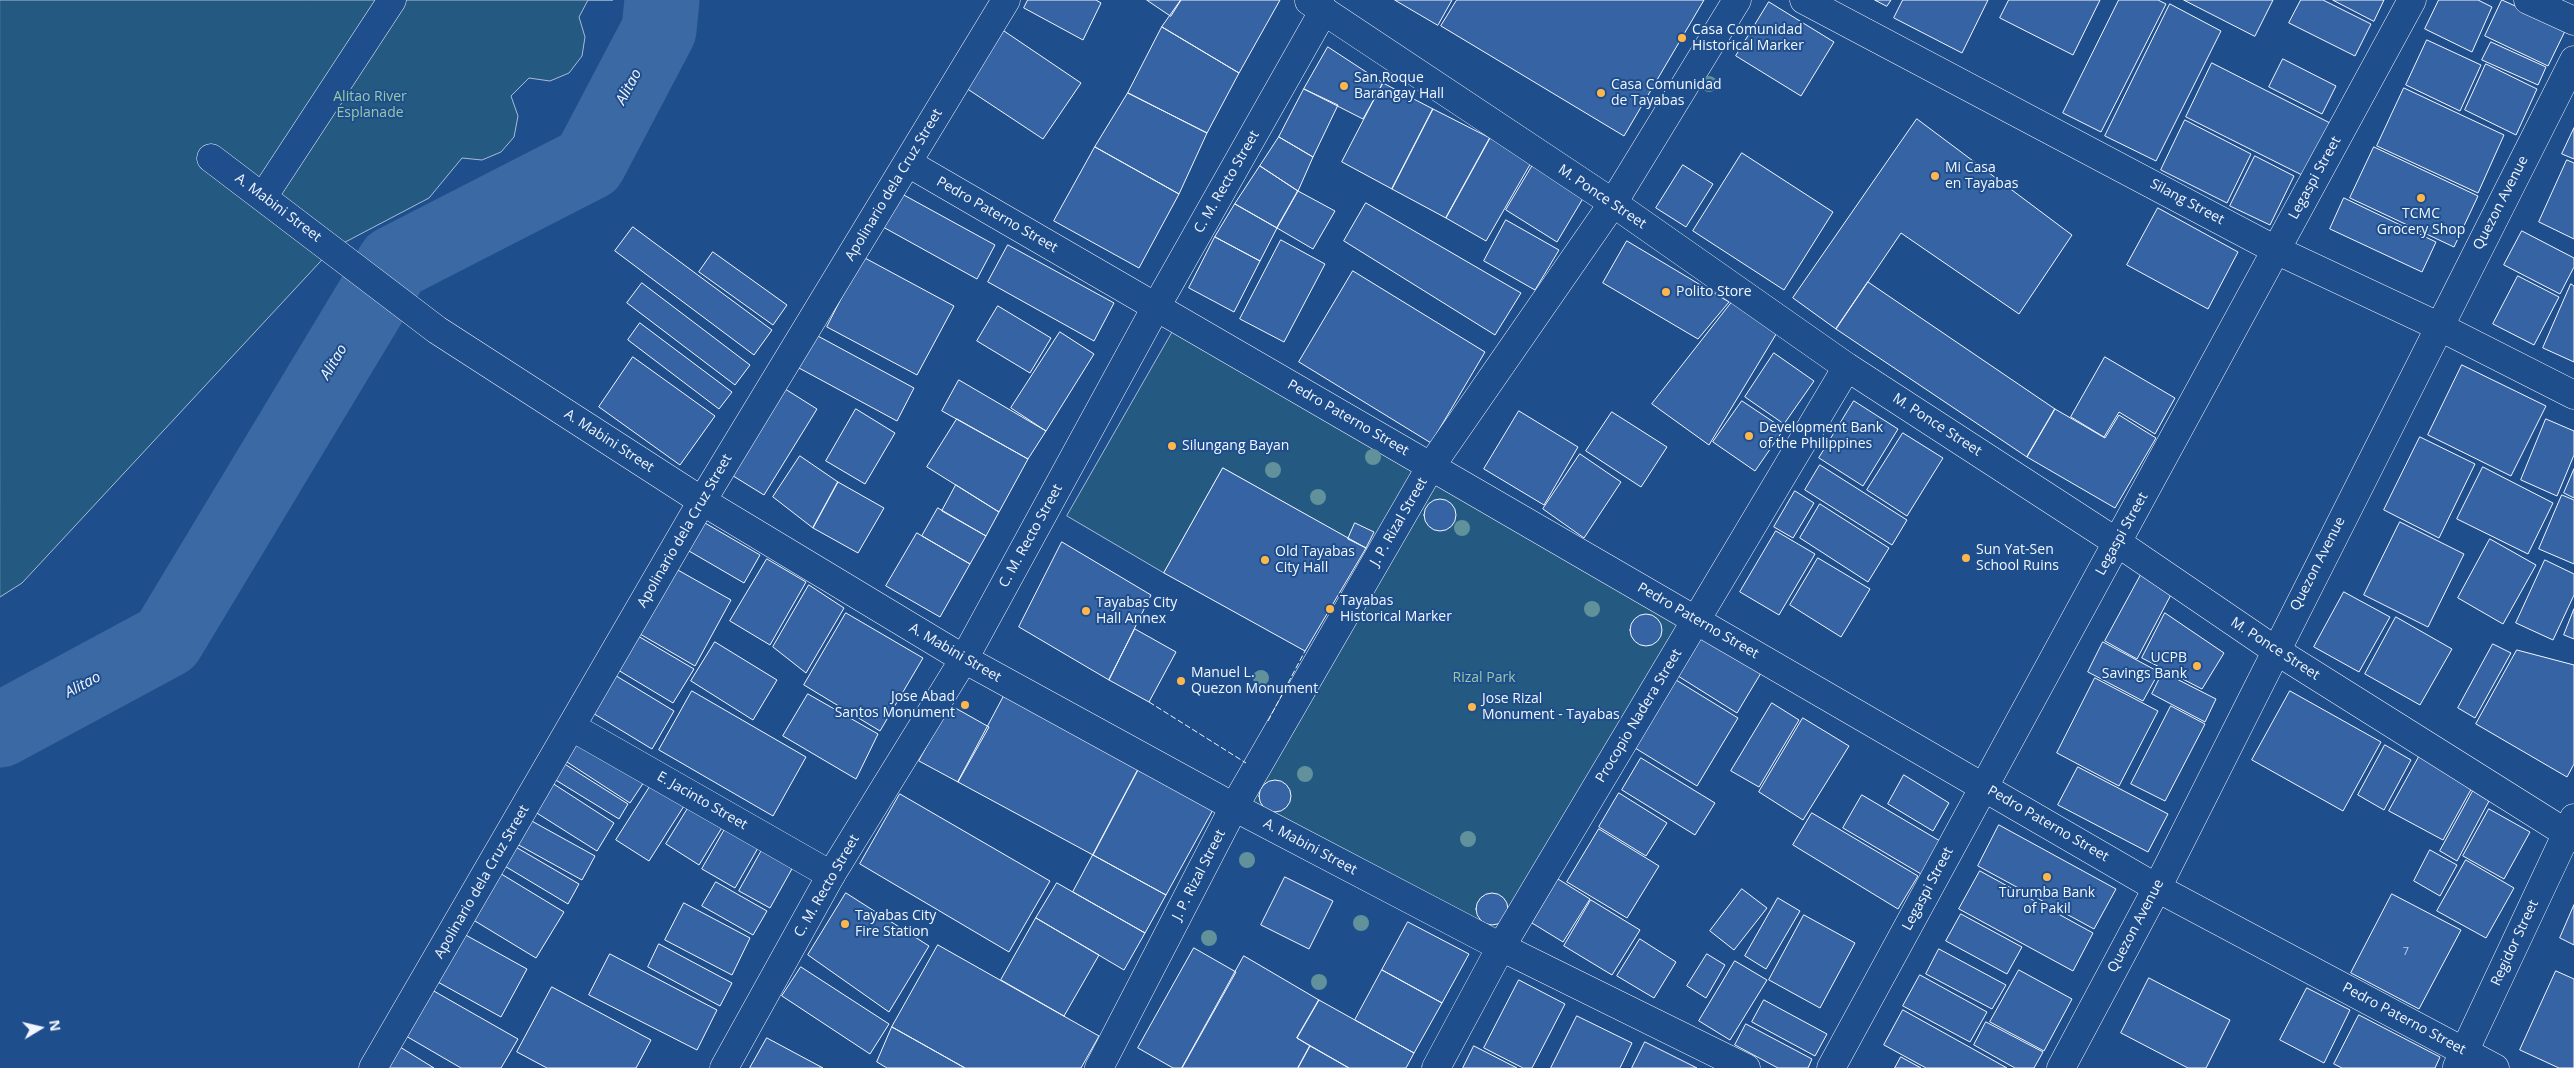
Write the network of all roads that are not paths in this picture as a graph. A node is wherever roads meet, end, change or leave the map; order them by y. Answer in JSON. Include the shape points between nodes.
{"nodes":[{"id":1,"x":392,"y":0,"type":"edge"},
{"id":2,"x":1006,"y":0,"type":"edge"},
{"id":3,"x":1737,"y":0,"type":"edge"},
{"id":4,"x":1804,"y":0,"type":"edge"},
{"id":5,"x":2412,"y":0,"type":"edge"},
{"id":6,"x":2528,"y":0,"type":"edge"},
{"id":7,"x":1321,"y":3,"type":"edge"},
{"id":8,"x":2574,"y":21,"type":"edge"},
{"id":9,"x":2574,"y":60,"type":"edge"},
{"id":10,"x":211,"y":158,"type":"dead end"},
{"id":11,"x":908,"y":163,"type":"junction"},
{"id":12,"x":263,"y":197,"type":"junction"},
{"id":13,"x":1612,"y":203,"type":"junction"},
{"id":14,"x":2276,"y":250,"type":"junction"},
{"id":15,"x":1156,"y":307,"type":"junction"},
{"id":16,"x":2438,"y":326,"type":"junction"},
{"id":17,"x":1847,"y":367,"type":"junction"},
{"id":18,"x":2574,"y":396,"type":"edge"},
{"id":19,"x":1431,"y":466,"type":"junction"},
{"id":20,"x":702,"y":501,"type":"junction"},
{"id":21,"x":2118,"y":543,"type":"junction"},
{"id":22,"x":1696,"y":620,"type":"junction"},
{"id":23,"x":2275,"y":650,"type":"junction"},
{"id":24,"x":964,"y":659,"type":"junction"},
{"id":25,"x":572,"y":727,"type":"junction"},
{"id":26,"x":1984,"y":786,"type":"junction"},
{"id":27,"x":1234,"y":807,"type":"junction"},
{"id":28,"x":2572,"y":830,"type":"edge"},
{"id":29,"x":831,"y":875,"type":"junction"},
{"id":30,"x":2157,"y":888,"type":"junction"},
{"id":31,"x":1500,"y":947,"type":"junction"},
{"id":32,"x":2460,"y":1060,"type":"edge"},
{"id":33,"x":1107,"y":1065,"type":"edge"},
{"id":34,"x":373,"y":1068,"type":"edge"},
{"id":35,"x":724,"y":1068,"type":"edge"},
{"id":36,"x":1436,"y":1068,"type":"edge"},
{"id":37,"x":1746,"y":1068,"type":"edge"},
{"id":38,"x":1831,"y":1068,"type":"edge"},
{"id":39,"x":2061,"y":1068,"type":"edge"},
{"id":40,"x":2495,"y":1068,"type":"edge"}],
"edges":[{"from":1,"to":12,"type":"street"},
{"from":2,"to":11,"type":"street","name":"Apolinario dela Cruz Street"},
{"from":3,"to":13,"type":"street","name":"J. P. Rizal Street"},
{"from":4,"to":14,"type":"street","name":"Silang Street"},
{"from":5,"to":14,"type":"street","name":"Legaspi Street"},
{"from":6,"to":8,"type":"street"},
{"from":7,"to":13,"type":"street","name":"M. Ponce Street"},
{"from":7,"to":15,"type":"street","name":"C. M. Recto Street"},
{"from":9,"to":16,"type":"street","name":"Quezon Avenue"},
{"from":10,"to":12,"type":"street","name":"A. Mabini Street"},
{"from":11,"to":15,"type":"street","name":"Pedro Paterno Street"},
{"from":11,"to":20,"type":"street","name":"Apolinario dela Cruz Street"},
{"from":12,"to":20,"type":"street","name":"A. Mabini Street","via":[[437,330]]},
{"from":13,"to":17,"type":"street","name":"M. Ponce Street"},
{"from":13,"to":19,"type":"street","name":"J. P. Rizal Street"},
{"from":14,"to":16,"type":"street","name":"Silang Street"},
{"from":14,"to":21,"type":"street","name":"Legaspi Street"},
{"from":15,"to":19,"type":"street","name":"Pedro Paterno Street"},
{"from":15,"to":24,"type":"street","name":"C. M. Recto Street"},
{"from":16,"to":18,"type":"street","name":"Silang Street"},
{"from":16,"to":23,"type":"street","name":"Quezon Avenue"},
{"from":17,"to":21,"type":"street","name":"M. Ponce Street"},
{"from":17,"to":22,"type":"street","name":"Procopio Nadera Street"},
{"from":19,"to":22,"type":"street","name":"Pedro Paterno Street"},
{"from":19,"to":27,"type":"street","name":"J. P. Rizal Street"},
{"from":20,"to":24,"type":"street","name":"A. Mabini Street"},
{"from":20,"to":25,"type":"street","name":"Apolinario dela Cruz Street"},
{"from":21,"to":23,"type":"street","name":"M. Ponce Street"},
{"from":21,"to":26,"type":"street","name":"Legaspi Street"},
{"from":22,"to":26,"type":"street","name":"Pedro Paterno Street"},
{"from":22,"to":31,"type":"street","name":"Procopio Nadera Street"},
{"from":23,"to":28,"type":"street","name":"M. Ponce Street"},
{"from":23,"to":30,"type":"street","name":"Quezon Avenue"},
{"from":24,"to":27,"type":"street","name":"A. Mabini Street"},
{"from":24,"to":29,"type":"street","name":"C. M. Recto Street"},
{"from":25,"to":29,"type":"street","name":"E. Jacinto Street"},
{"from":25,"to":34,"type":"street","name":"Apolinario dela Cruz Street"},
{"from":26,"to":30,"type":"street","name":"Pedro Paterno Street"},
{"from":26,"to":38,"type":"street","name":"Legaspi Street"},
{"from":27,"to":31,"type":"street","name":"A. Mabini Street"},
{"from":27,"to":33,"type":"street","name":"J. P. Rizal Street"},
{"from":28,"to":32,"type":"street","name":"Regidor Street"},
{"from":29,"to":35,"type":"street","name":"C. M. Recto Street"},
{"from":30,"to":32,"type":"street","name":"Pedro Paterno Street"},
{"from":30,"to":39,"type":"street","name":"Quezon Avenue"},
{"from":31,"to":36,"type":"street","name":"Procopio Nadera Street"},
{"from":31,"to":37,"type":"street","name":"A. Mabini Street"},
{"from":32,"to":40,"type":"street","name":"Pedro Paterno Street"}]}
